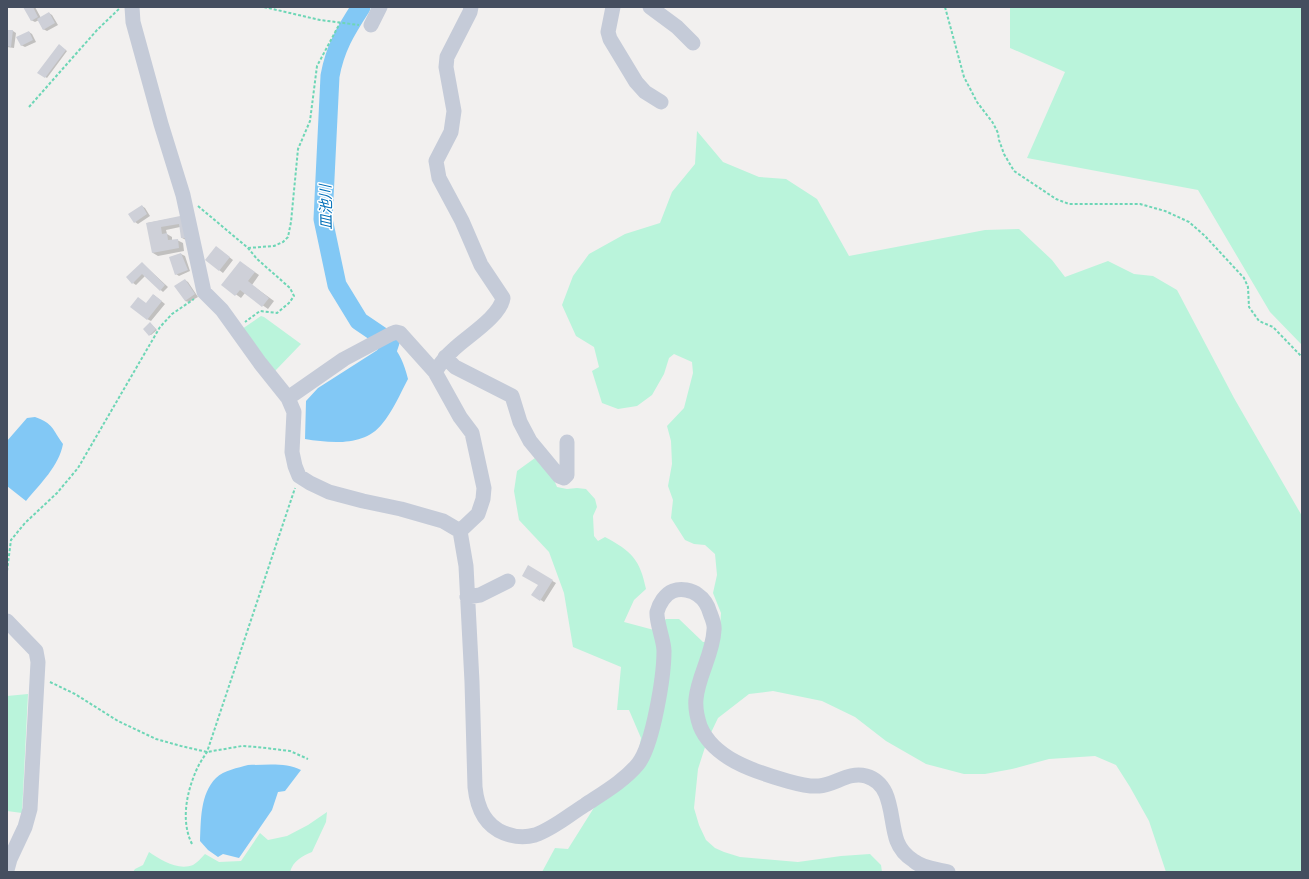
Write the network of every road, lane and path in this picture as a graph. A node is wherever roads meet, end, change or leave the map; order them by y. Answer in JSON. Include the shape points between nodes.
{"nodes":[{"id":1,"x":120,"y":7,"type":"edge"},
{"id":2,"x":132,"y":7,"type":"edge"},
{"id":3,"x":264,"y":7,"type":"edge"},
{"id":4,"x":380,"y":7,"type":"edge"},
{"id":5,"x":471,"y":7,"type":"edge"},
{"id":6,"x":613,"y":7,"type":"edge"},
{"id":7,"x":650,"y":7,"type":"edge"},
{"id":8,"x":945,"y":7,"type":"edge"},
{"id":9,"x":340,"y":23,"type":"junction"},
{"id":10,"x":371,"y":24,"type":"dead end"},
{"id":11,"x":356,"y":25,"type":"dead end"},
{"id":12,"x":693,"y":43,"type":"dead end"},
{"id":13,"x":661,"y":102,"type":"dead end"},
{"id":14,"x":29,"y":107,"type":"dead end"},
{"id":15,"x":183,"y":195,"type":"junction"},
{"id":16,"x":248,"y":248,"type":"junction"},
{"id":17,"x":204,"y":292,"type":"junction"},
{"id":18,"x":236,"y":328,"type":"junction"},
{"id":19,"x":1302,"y":356,"type":"edge"},
{"id":20,"x":445,"y":357,"type":"junction"},
{"id":21,"x":435,"y":372,"type":"junction"},
{"id":22,"x":288,"y":398,"type":"junction"},
{"id":23,"x":568,"y":442,"type":"dead end"},
{"id":24,"x":299,"y":476,"type":"junction"},
{"id":25,"x":460,"y":531,"type":"junction"},
{"id":26,"x":7,"y":571,"type":"edge"},
{"id":27,"x":508,"y":581,"type":"dead end"},
{"id":28,"x":467,"y":597,"type":"junction"},
{"id":29,"x":7,"y":621,"type":"edge"},
{"id":30,"x":36,"y":676,"type":"junction"},
{"id":31,"x":206,"y":752,"type":"junction"},
{"id":32,"x":308,"y":759,"type":"dead end"},
{"id":33,"x":192,"y":844,"type":"dead end"},
{"id":34,"x":7,"y":870,"type":"edge"},
{"id":35,"x":948,"y":872,"type":"edge"}],
"edges":[{"from":1,"to":14,"type":"path"},
{"from":2,"to":15,"type":"street","via":[[135,30]]},
{"from":3,"to":9,"type":"path"},
{"from":4,"to":10,"type":"street"},
{"from":5,"to":20,"type":"street","via":[[446,57],[454,111],[451,132],[436,162],[440,178],[481,265],[503,298],[502,303],[485,324]]},
{"from":6,"to":13,"type":"street","via":[[608,32],[610,39],[636,82],[645,92]]},
{"from":7,"to":12,"type":"street"},
{"from":8,"to":19,"type":"path","via":[[964,76],[977,102],[993,123],[1004,154],[1014,171],[1056,199],[1069,204],[1140,204],[1189,222],[1244,278],[1248,287],[1250,307],[1258,320],[1273,327]]},
{"from":9,"to":11,"type":"path"},
{"from":9,"to":16,"type":"path","via":[[317,66],[310,121],[298,149],[288,237],[274,246]]},
{"from":15,"to":16,"type":"path"},
{"from":15,"to":17,"type":"street"},
{"from":16,"to":18,"type":"path","via":[[290,288],[294,296],[277,313],[260,311]]},
{"from":17,"to":18,"type":"street"},
{"from":17,"to":26,"type":"path","via":[[172,314],[160,327],[78,468],[11,540]]},
{"from":18,"to":22,"type":"street"},
{"from":20,"to":21,"type":"street"},
{"from":20,"to":23,"type":"street","via":[[455,367],[512,396],[520,422],[530,440],[559,476],[564,478],[567,475]]},
{"from":21,"to":22,"type":"street","via":[[400,333],[396,332],[344,359]]},
{"from":21,"to":25,"type":"street","via":[[472,433],[484,488],[478,514]]},
{"from":22,"to":24,"type":"street","via":[[294,412],[292,452]]},
{"from":24,"to":25,"type":"street","via":[[329,492],[443,521]]},
{"from":24,"to":31,"type":"path"},
{"from":25,"to":28,"type":"street","via":[[466,566]]},
{"from":27,"to":28,"type":"street","via":[[480,595]]},
{"from":28,"to":35,"type":"street","via":[[476,800],[480,811],[491,826],[510,835],[522,837],[547,830],[597,797],[639,763],[658,705],[663,672],[664,649],[657,613],[662,599],[672,591],[693,591],[708,607],[715,629],[695,701],[701,728],[714,746],[738,764],[799,784],[821,786],[859,774],[879,782],[889,802],[897,842],[904,854],[916,863]]},
{"from":29,"to":30,"type":"street","via":[[36,651]]},
{"from":30,"to":31,"type":"path","via":[[75,694],[118,721],[156,739]]},
{"from":30,"to":34,"type":"street","via":[[30,809]]},
{"from":31,"to":32,"type":"path","via":[[242,746],[257,747],[290,751]]},
{"from":31,"to":33,"type":"path","via":[[196,771],[187,804],[185,822]]}]}
